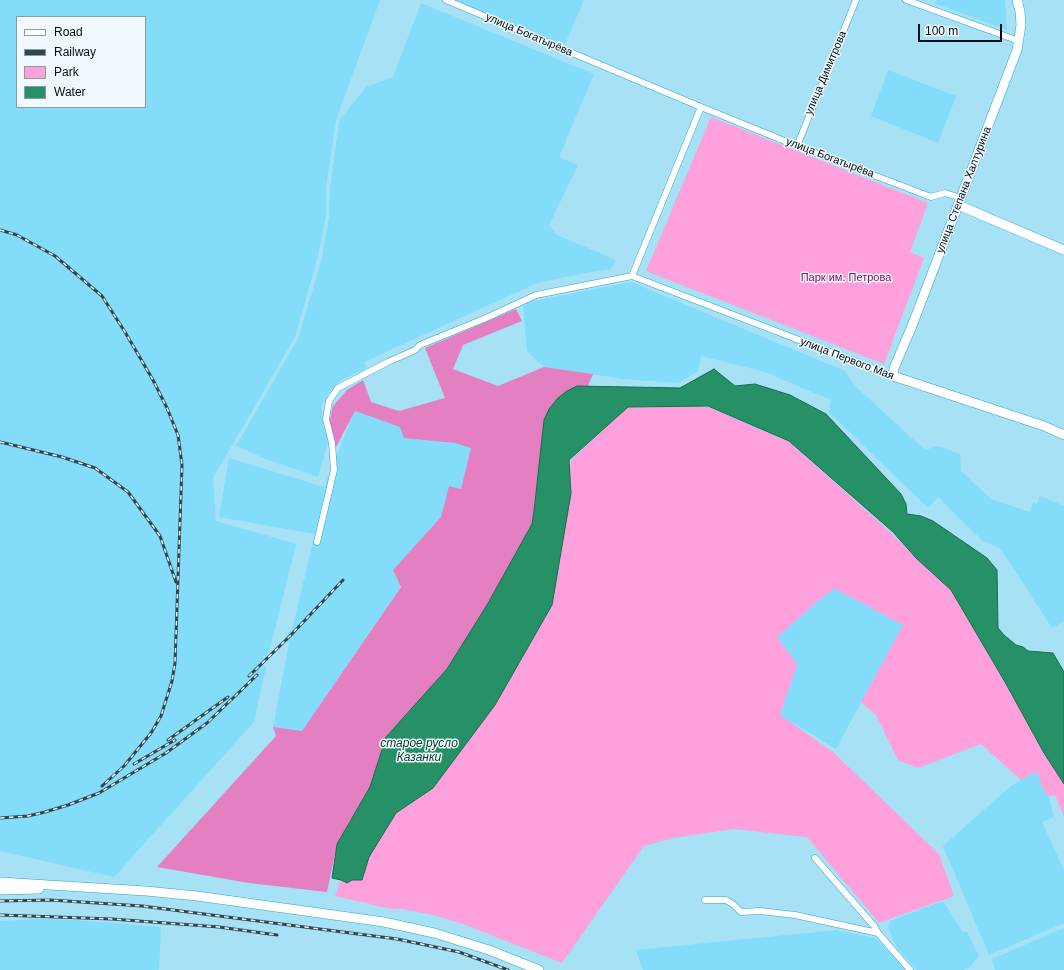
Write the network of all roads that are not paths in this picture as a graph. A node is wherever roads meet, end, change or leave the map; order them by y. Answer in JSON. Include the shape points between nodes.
{"nodes":[{"id":1,"x":446,"y":0,"type":"edge"},
{"id":2,"x":856,"y":0,"type":"edge"},
{"id":3,"x":906,"y":0,"type":"edge"},
{"id":4,"x":1017,"y":0,"type":"edge"},
{"id":5,"x":1019,"y":41,"type":"junction"},
{"id":6,"x":700,"y":107,"type":"junction"},
{"id":7,"x":797,"y":146,"type":"junction"},
{"id":8,"x":960,"y":202,"type":"junction"},
{"id":9,"x":1064,"y":250,"type":"edge"},
{"id":10,"x":632,"y":276,"type":"junction"},
{"id":11,"x":893,"y":376,"type":"junction"},
{"id":12,"x":1064,"y":434,"type":"edge"},
{"id":13,"x":317,"y":542,"type":"dead end"},
{"id":14,"x":815,"y":858,"type":"dead end"},
{"id":15,"x":0,"y":882,"type":"edge"},
{"id":16,"x":96,"y":888,"type":"junction"},
{"id":17,"x":0,"y":890,"type":"edge"},
{"id":18,"x":705,"y":900,"type":"dead end"},
{"id":19,"x":878,"y":933,"type":"junction"},
{"id":20,"x":539,"y":970,"type":"edge"},
{"id":21,"x":910,"y":970,"type":"edge"}],
"edges":[{"from":1,"to":6,"type":"street","name":"улица Богатырёва"},
{"from":2,"to":7,"type":"street","name":"улица Димитрова"},
{"from":3,"to":5,"type":"street"},
{"from":4,"to":5,"type":"street","name":"улица Степана Халтурина","via":[[1021,18]]},
{"from":5,"to":8,"type":"street","name":"улица Степана Халтурина"},
{"from":6,"to":7,"type":"street","name":"улица Богатырёва"},
{"from":6,"to":10,"type":"street"},
{"from":7,"to":8,"type":"street","name":"улица Богатырёва","via":[[931,197],[945,193]]},
{"from":8,"to":9,"type":"street"},
{"from":8,"to":11,"type":"street","name":"улица Степана Халтурина"},
{"from":10,"to":11,"type":"street","name":"улица Первого Мая"},
{"from":10,"to":13,"type":"street","via":[[536,295],[420,345],[415,350],[338,388],[328,401],[326,419],[332,443],[334,470]]},
{"from":11,"to":12,"type":"street","name":"улица Первого Мая"},
{"from":14,"to":19,"type":"street"},
{"from":15,"to":16,"type":"street"},
{"from":16,"to":17,"type":"street"},
{"from":16,"to":20,"type":"street","via":[[197,896],[384,922],[434,933]]},
{"from":18,"to":19,"type":"street","via":[[726,900],[741,912],[760,910],[794,915]]},
{"from":19,"to":21,"type":"street"}]}
